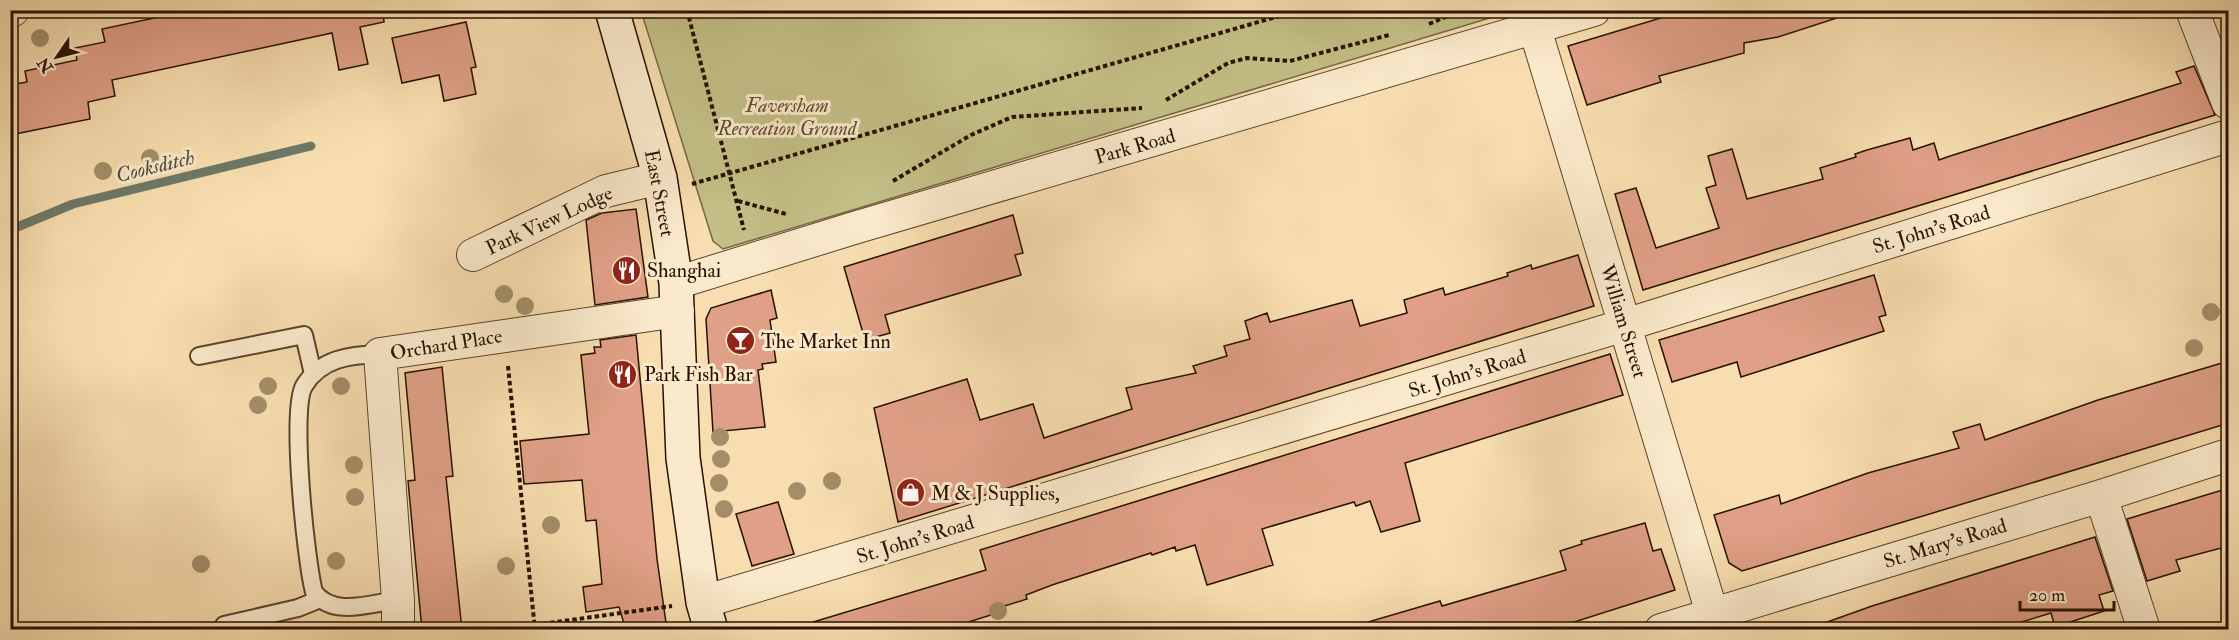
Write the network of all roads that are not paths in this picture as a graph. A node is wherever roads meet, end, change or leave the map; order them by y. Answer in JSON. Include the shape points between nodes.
{"nodes":[{"id":1,"x":612,"y":10,"type":"edge"},
{"id":2,"x":1594,"y":10,"type":"edge"},
{"id":3,"x":2192,"y":10,"type":"edge"},
{"id":4,"x":1541,"y":20,"type":"edge"},
{"id":5,"x":2229,"y":103,"type":"edge"},
{"id":6,"x":2229,"y":136,"type":"edge"},
{"id":7,"x":662,"y":186,"type":"junction"},
{"id":8,"x":473,"y":255,"type":"dead end"},
{"id":9,"x":677,"y":297,"type":"junction"},
{"id":10,"x":1625,"y":325,"type":"junction"},
{"id":11,"x":380,"y":354,"type":"junction"},
{"id":12,"x":199,"y":356,"type":"dead end"},
{"id":13,"x":313,"y":374,"type":"junction"},
{"id":14,"x":2229,"y":455,"type":"edge"},
{"id":15,"x":2101,"y":496,"type":"junction"},
{"id":16,"x":320,"y":599,"type":"junction"},
{"id":17,"x":1712,"y":613,"type":"junction"},
{"id":18,"x":398,"y":615,"type":"edge"},
{"id":19,"x":707,"y":616,"type":"edge"},
{"id":20,"x":224,"y":625,"type":"dead end"},
{"id":21,"x":1661,"y":630,"type":"edge"},
{"id":22,"x":2144,"y":630,"type":"edge"}],
"edges":[{"from":1,"to":7,"type":"main road","name":"East Street"},
{"from":2,"to":4,"type":"street","name":"Park Road"},
{"from":3,"to":5,"type":"street"},
{"from":4,"to":9,"type":"street","name":"Park Road","via":[[751,260]]},
{"from":4,"to":10,"type":"street","name":"William Street"},
{"from":6,"to":10,"type":"street","name":"St. John's Road"},
{"from":7,"to":8,"type":"street","name":"Park View Lodge","via":[[606,191]]},
{"from":7,"to":9,"type":"main road","name":"East Street"},
{"from":9,"to":11,"type":"street","name":"Orchard Place","via":[[505,335]]},
{"from":9,"to":19,"type":"main road","name":"East Street","via":[[683,458]]},
{"from":10,"to":17,"type":"street","name":"William Street"},
{"from":10,"to":19,"type":"street","name":"St. John's Road"},
{"from":11,"to":13,"type":"lane","via":[[354,354],[332,360]]},
{"from":11,"to":18,"type":"street","name":"Orchard Place"},
{"from":12,"to":13,"type":"lane","via":[[304,335]]},
{"from":13,"to":16,"type":"lane","via":[[299,399],[298,443],[311,580]]},
{"from":14,"to":15,"type":"street","name":"St. Mary's Road"},
{"from":15,"to":17,"type":"street","name":"St. Mary's Road"},
{"from":15,"to":22,"type":"street"},
{"from":16,"to":18,"type":"lane","via":[[339,608]]},
{"from":16,"to":20,"type":"lane"},
{"from":17,"to":21,"type":"street","name":"St. Mary's Road"}]}
